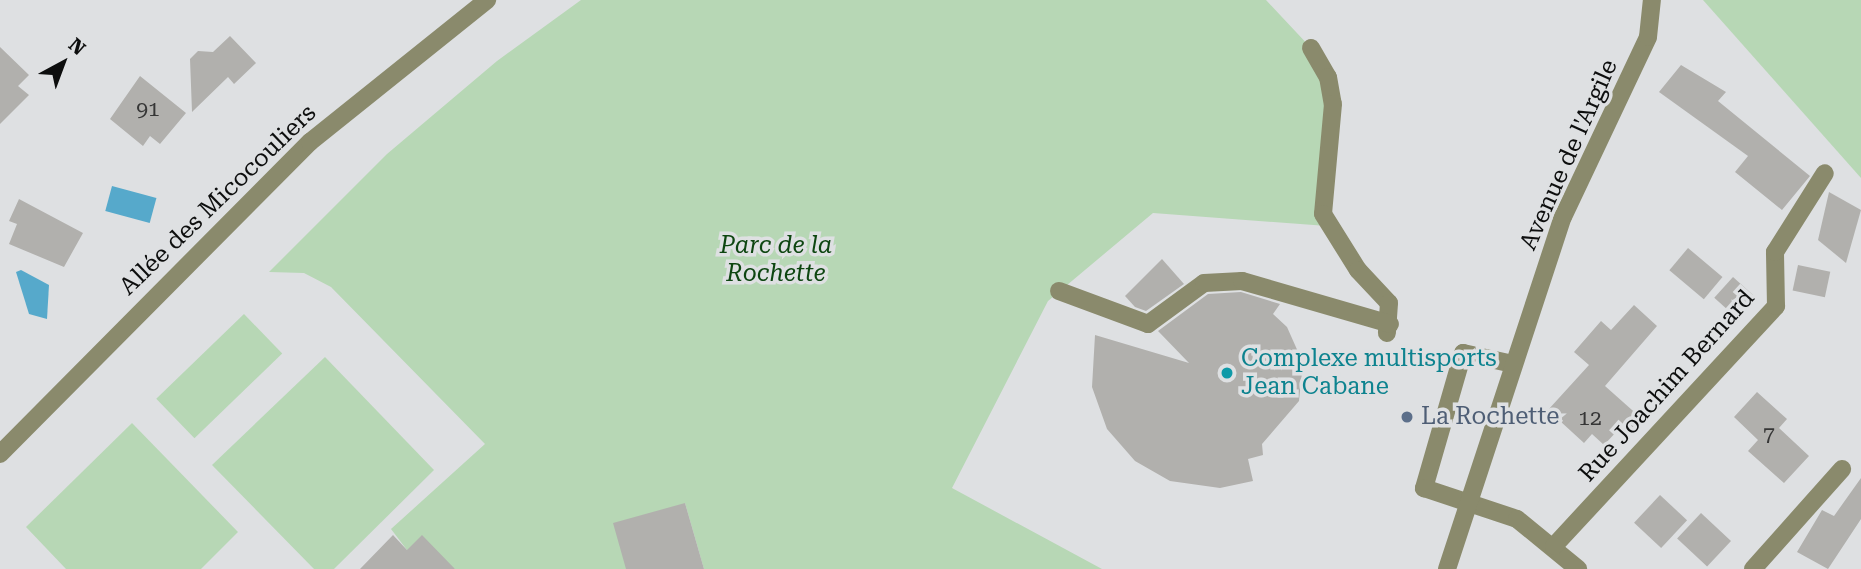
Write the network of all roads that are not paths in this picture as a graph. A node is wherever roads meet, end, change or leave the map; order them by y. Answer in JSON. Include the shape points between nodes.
{"nodes":[{"id":1,"x":487,"y":0,"type":"edge"},
{"id":2,"x":1652,"y":0,"type":"edge"},
{"id":3,"x":1311,"y":48,"type":"dead end"},
{"id":4,"x":1825,"y":173,"type":"dead end"},
{"id":5,"x":1059,"y":291,"type":"dead end"},
{"id":6,"x":1513,"y":364,"type":"junction"},
{"id":7,"x":0,"y":454,"type":"edge"},
{"id":8,"x":1842,"y":469,"type":"dead end"},
{"id":9,"x":1468,"y":502,"type":"junction"},
{"id":10,"x":1554,"y":546,"type":"junction"},
{"id":11,"x":1447,"y":569,"type":"edge"},
{"id":12,"x":1578,"y":569,"type":"edge"},
{"id":13,"x":1753,"y":569,"type":"edge"}],
"edges":[{"from":1,"to":7,"type":"street","name":"Allée des Micocouliers","via":[[310,142]]},
{"from":2,"to":6,"type":"street","name":"Avenue de l'Argile","via":[[1648,37],[1563,217]]},
{"from":3,"to":5,"type":"street","via":[[1333,104],[1324,214],[1358,270],[1389,303],[1389,328],[1242,281],[1205,283],[1148,324]]},
{"from":4,"to":10,"type":"street","name":"Rue Joachim Bernard","via":[[1775,252],[1776,306]]},
{"from":6,"to":9,"type":"street","name":"Avenue de l'Argile"},
{"from":6,"to":9,"type":"street","via":[[1463,354],[1424,488]]},
{"from":8,"to":13,"type":"street"},
{"from":9,"to":10,"type":"street","via":[[1517,519]]},
{"from":9,"to":11,"type":"street","name":"Avenue de l'Argile"},
{"from":10,"to":12,"type":"street"}]}
